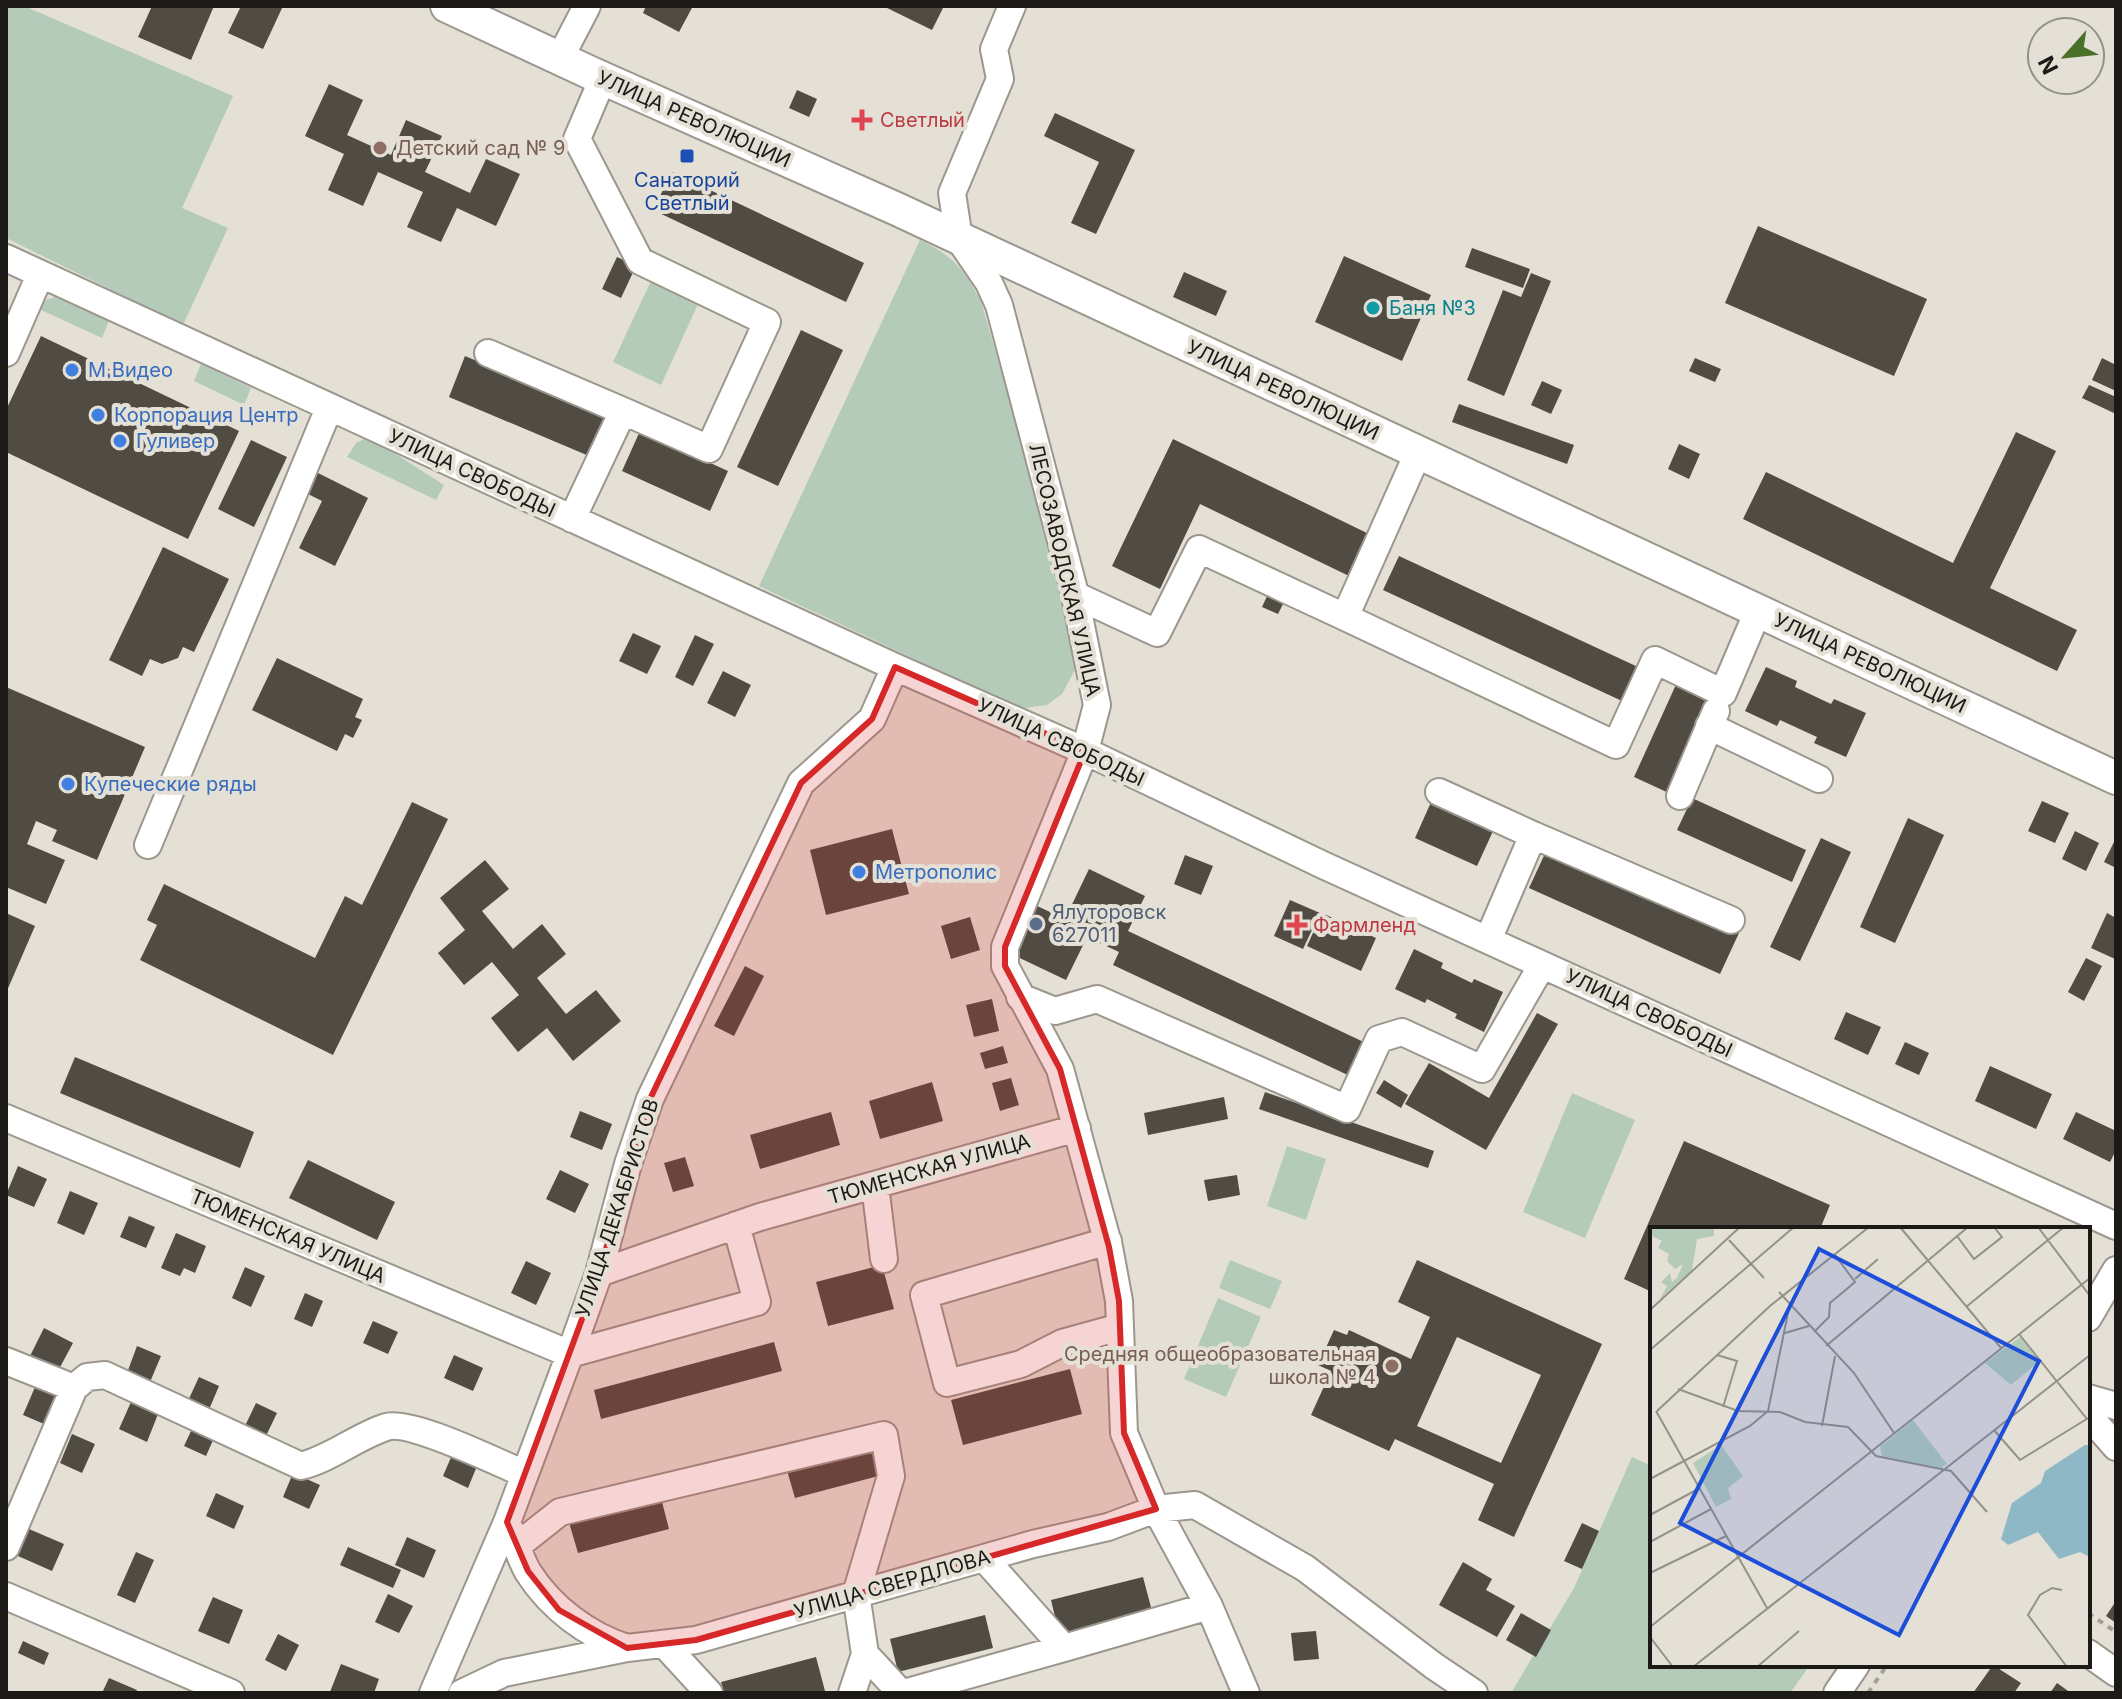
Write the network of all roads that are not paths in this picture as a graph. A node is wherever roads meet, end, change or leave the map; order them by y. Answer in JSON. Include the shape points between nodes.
{"nodes":[{"id":1,"x":447,"y":6,"type":"edge"},
{"id":2,"x":587,"y":6,"type":"edge"},
{"id":3,"x":1012,"y":6,"type":"edge"},
{"id":4,"x":560,"y":58,"type":"junction"},
{"id":5,"x":603,"y":78,"type":"junction"},
{"id":6,"x":959,"y":239,"type":"junction"},
{"id":7,"x":6,"y":258,"type":"edge"},
{"id":8,"x":40,"y":275,"type":"junction"},
{"id":9,"x":6,"y":353,"type":"edge"},
{"id":10,"x":488,"y":353,"type":"dead end"},
{"id":11,"x":329,"y":408,"type":"junction"},
{"id":12,"x":623,"y":411,"type":"junction"},
{"id":13,"x":1418,"y":453,"type":"junction"},
{"id":14,"x":572,"y":519,"type":"junction"},
{"id":15,"x":1075,"y":595,"type":"junction"},
{"id":16,"x":1758,"y":611,"type":"junction"},
{"id":17,"x":1345,"y":617,"type":"junction"},
{"id":18,"x":895,"y":667,"type":"junction"},
{"id":19,"x":1723,"y":693,"type":"junction"},
{"id":20,"x":1709,"y":726,"type":"junction"},
{"id":21,"x":1085,"y":751,"type":"junction"},
{"id":22,"x":2116,"y":778,"type":"edge"},
{"id":23,"x":1819,"y":779,"type":"dead end"},
{"id":24,"x":1439,"y":792,"type":"dead end"},
{"id":25,"x":1680,"y":796,"type":"dead end"},
{"id":26,"x":1533,"y":835,"type":"junction"},
{"id":27,"x":148,"y":845,"type":"dead end"},
{"id":28,"x":1731,"y":920,"type":"dead end"},
{"id":29,"x":1488,"y":940,"type":"junction"},
{"id":30,"x":1542,"y":965,"type":"junction"},
{"id":31,"x":1020,"y":997,"type":"junction"},
{"id":32,"x":6,"y":1118,"type":"edge"},
{"id":33,"x":1077,"y":1128,"type":"junction"},
{"id":34,"x":875,"y":1185,"type":"junction"},
{"id":35,"x":736,"y":1225,"type":"junction"},
{"id":36,"x":2116,"y":1226,"type":"edge"},
{"id":37,"x":1108,"y":1241,"type":"junction"},
{"id":38,"x":884,"y":1259,"type":"dead end"},
{"id":39,"x":2116,"y":1270,"type":"edge"},
{"id":40,"x":599,"y":1273,"type":"junction"},
{"id":41,"x":2090,"y":1315,"type":"edge"},
{"id":42,"x":1120,"y":1327,"type":"junction"},
{"id":43,"x":570,"y":1354,"type":"junction"},
{"id":44,"x":6,"y":1361,"type":"edge"},
{"id":45,"x":74,"y":1388,"type":"junction"},
{"id":46,"x":2090,"y":1399,"type":"edge"},
{"id":47,"x":2116,"y":1406,"type":"edge"},
{"id":48,"x":2090,"y":1417,"type":"edge"},
{"id":49,"x":2116,"y":1447,"type":"edge"},
{"id":50,"x":525,"y":1474,"type":"junction"},
{"id":51,"x":1156,"y":1509,"type":"junction"},
{"id":52,"x":512,"y":1534,"type":"junction"},
{"id":53,"x":6,"y":1547,"type":"edge"},
{"id":54,"x":984,"y":1558,"type":"junction"},
{"id":55,"x":856,"y":1594,"type":"junction"},
{"id":56,"x":6,"y":1596,"type":"edge"},
{"id":57,"x":1209,"y":1606,"type":"junction"},
{"id":58,"x":664,"y":1644,"type":"junction"},
{"id":59,"x":627,"y":1648,"type":"junction"},
{"id":60,"x":1064,"y":1648,"type":"junction"},
{"id":61,"x":865,"y":1654,"type":"junction"},
{"id":62,"x":2090,"y":1654,"type":"edge"},
{"id":63,"x":2116,"y":1673,"type":"edge"},
{"id":64,"x":231,"y":1693,"type":"edge"},
{"id":65,"x":433,"y":1693,"type":"edge"},
{"id":66,"x":462,"y":1693,"type":"edge"},
{"id":67,"x":709,"y":1693,"type":"edge"},
{"id":68,"x":852,"y":1693,"type":"edge"},
{"id":69,"x":903,"y":1693,"type":"edge"},
{"id":70,"x":1246,"y":1693,"type":"edge"},
{"id":71,"x":1474,"y":1693,"type":"edge"}],
"edges":[{"from":1,"to":4,"type":"main road","name":"УЛИЦА РЕВОЛЮЦИИ"},
{"from":2,"to":4,"type":"street"},
{"from":3,"to":6,"type":"street","name":"ЛЕСОЗАВОДСКАЯ УЛИЦА","via":[[994,49],[1000,79],[952,193]]},
{"from":4,"to":5,"type":"main road","name":"УЛИЦА РЕВОЛЮЦИИ"},
{"from":5,"to":6,"type":"main road","name":"УЛИЦА РЕВОЛЮЦИИ"},
{"from":5,"to":12,"type":"street","via":[[577,139],[640,261],[767,322],[709,449]]},
{"from":6,"to":13,"type":"main road","name":"УЛИЦА РЕВОЛЮЦИИ"},
{"from":6,"to":15,"type":"street","name":"ЛЕСОЗАВОДСКАЯ УЛИЦА","via":[[999,305]]},
{"from":7,"to":8,"type":"street","name":"УЛИЦА СВОБОДЫ"},
{"from":8,"to":9,"type":"street"},
{"from":8,"to":11,"type":"street","name":"УЛИЦА СВОБОДЫ"},
{"from":10,"to":12,"type":"street"},
{"from":11,"to":14,"type":"street","name":"УЛИЦА СВОБОДЫ"},
{"from":11,"to":27,"type":"street"},
{"from":12,"to":14,"type":"street"},
{"from":13,"to":16,"type":"main road","name":"УЛИЦА РЕВОЛЮЦИИ"},
{"from":13,"to":17,"type":"street"},
{"from":14,"to":18,"type":"street","name":"УЛИЦА СВОБОДЫ"},
{"from":15,"to":17,"type":"street","via":[[1157,633],[1199,549]]},
{"from":15,"to":21,"type":"street","name":"ЛЕСОЗАВОДСКАЯ УЛИЦА","via":[[1097,705]]},
{"from":16,"to":19,"type":"street"},
{"from":16,"to":22,"type":"main road","name":"УЛИЦА РЕВОЛЮЦИИ"},
{"from":17,"to":19,"type":"street","via":[[1616,745],[1655,660]]},
{"from":18,"to":21,"type":"street","name":"УЛИЦА СВОБОДЫ"},
{"from":18,"to":40,"type":"street","name":"УЛИЦА ДЕКАБРИСТОВ","via":[[872,719],[801,783],[650,1099]]},
{"from":19,"to":20,"type":"street"},
{"from":20,"to":23,"type":"street"},
{"from":20,"to":25,"type":"street"},
{"from":21,"to":29,"type":"street","name":"УЛИЦА СВОБОДЫ"},
{"from":21,"to":31,"type":"street","name":"ЛЕСОЗАВОДСКАЯ УЛИЦА","via":[[1005,947],[1005,966]]},
{"from":24,"to":26,"type":"street"},
{"from":26,"to":28,"type":"street"},
{"from":26,"to":29,"type":"street"},
{"from":29,"to":30,"type":"street","name":"УЛИЦА СВОБОДЫ"},
{"from":30,"to":31,"type":"street","via":[[1482,1069],[1402,1032],[1379,1039],[1347,1109],[1097,999],[1055,1011]]},
{"from":30,"to":36,"type":"street","name":"УЛИЦА СВОБОДЫ"},
{"from":31,"to":33,"type":"street","name":"ЛЕСОЗАВОДСКАЯ УЛИЦА","via":[[1060,1069]]},
{"from":32,"to":43,"type":"street","name":"ТЮМЕНСКАЯ УЛИЦА"},
{"from":33,"to":34,"type":"street","name":"ТЮМЕНСКАЯ УЛИЦА"},
{"from":33,"to":37,"type":"street","name":"ЛЕСОЗАВОДСКАЯ УЛИЦА"},
{"from":34,"to":35,"type":"street","name":"ТЮМЕНСКАЯ УЛИЦА"},
{"from":34,"to":38,"type":"street"},
{"from":35,"to":40,"type":"street","name":"ТЮМЕНСКАЯ УЛИЦА"},
{"from":35,"to":43,"type":"street","via":[[757,1302]]},
{"from":37,"to":42,"type":"street","name":"ЛЕСОЗАВОДСКАЯ УЛИЦА"},
{"from":37,"to":42,"type":"street","via":[[924,1295],[947,1383],[1021,1364],[1062,1343]]},
{"from":39,"to":41,"type":"street"},
{"from":40,"to":43,"type":"street","name":"УЛИЦА ДЕКАБРИСТОВ"},
{"from":42,"to":51,"type":"street","name":"ЛЕСОЗАВОДСКАЯ УЛИЦА","via":[[1124,1433]]},
{"from":43,"to":50,"type":"street","name":"УЛИЦА ДЕКАБРИСТОВ"},
{"from":44,"to":45,"type":"street"},
{"from":45,"to":50,"type":"street","via":[[87,1377],[105,1375],[301,1466],[322,1461],[388,1426],[415,1429]]},
{"from":45,"to":53,"type":"street"},
{"from":46,"to":47,"type":"street"},
{"from":48,"to":49,"type":"street"},
{"from":50,"to":52,"type":"street","name":"УЛИЦА ДЕКАБРИСТОВ"},
{"from":51,"to":54,"type":"street","name":"УЛИЦА СВЕРДЛОВА","via":[[1108,1527]]},
{"from":51,"to":57,"type":"street","name":"ЛЕСОЗАВОДСКАЯ УЛИЦА"},
{"from":51,"to":71,"type":"street","via":[[1195,1505],[1305,1568]]},
{"from":52,"to":55,"type":"street","via":[[560,1512],[884,1435],[891,1476]]},
{"from":52,"to":59,"type":"street","via":[[528,1571],[559,1610]]},
{"from":52,"to":65,"type":"street","name":"УЛИЦА ДЕКАБРИСТОВ"},
{"from":54,"to":55,"type":"street","name":"УЛИЦА СВЕРДЛОВА"},
{"from":54,"to":60,"type":"street"},
{"from":55,"to":58,"type":"street","name":"УЛИЦА СВЕРДЛОВА","via":[[696,1640]]},
{"from":55,"to":61,"type":"street"},
{"from":56,"to":64,"type":"street"},
{"from":57,"to":60,"type":"street"},
{"from":57,"to":70,"type":"street","name":"ЛЕСОЗАВОДСКАЯ УЛИЦА"},
{"from":58,"to":59,"type":"street","name":"УЛИЦА СВЕРДЛОВА"},
{"from":58,"to":67,"type":"street"},
{"from":59,"to":66,"type":"street","name":"УЛИЦА СВЕРДЛОВА","via":[[504,1673]]},
{"from":60,"to":69,"type":"street"},
{"from":61,"to":68,"type":"street"},
{"from":61,"to":69,"type":"street"},
{"from":62,"to":63,"type":"street"}]}
